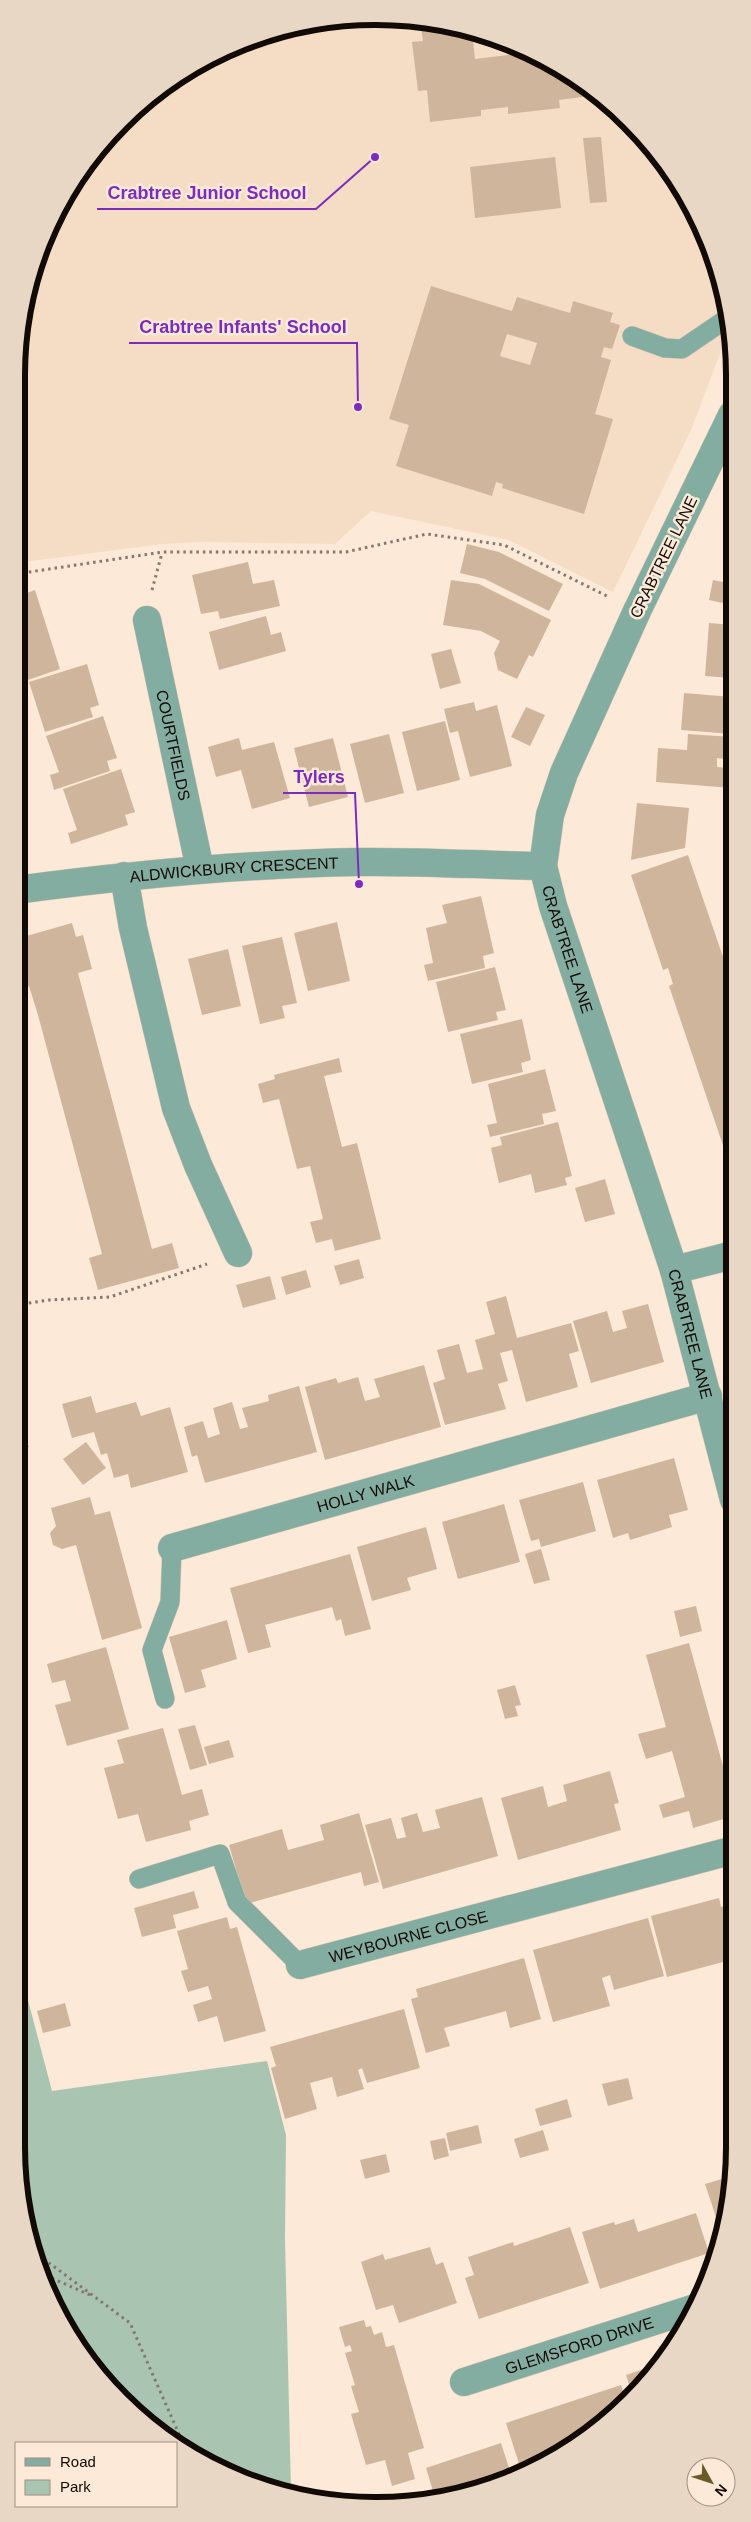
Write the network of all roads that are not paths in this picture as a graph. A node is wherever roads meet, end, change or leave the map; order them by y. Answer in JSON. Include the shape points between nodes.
{"nodes":[{"id":1,"x":722,"y":322,"type":"edge"},
{"id":2,"x":632,"y":336,"type":"dead end"},
{"id":3,"x":726,"y":427,"type":"edge"},
{"id":4,"x":147,"y":620,"type":"dead end"},
{"id":5,"x":543,"y":866,"type":"junction"},
{"id":6,"x":200,"y":869,"type":"junction"},
{"id":7,"x":124,"y":876,"type":"junction"},
{"id":8,"x":25,"y":889,"type":"edge"},
{"id":9,"x":238,"y":1253,"type":"road end"},
{"id":10,"x":726,"y":1257,"type":"edge"},
{"id":11,"x":674,"y":1270,"type":"junction"},
{"id":12,"x":708,"y":1396,"type":"junction"},
{"id":13,"x":726,"y":1468,"type":"edge"},
{"id":14,"x":172,"y":1548,"type":"joint"},
{"id":15,"x":165,"y":1698,"type":"dead end"},
{"id":16,"x":726,"y":1852,"type":"edge"},
{"id":17,"x":139,"y":1879,"type":"dead end"},
{"id":18,"x":300,"y":1965,"type":"joint"},
{"id":19,"x":685,"y":2311,"type":"edge"},
{"id":20,"x":464,"y":2382,"type":"dead end"}],
"edges":[{"from":1,"to":2,"type":"lane","via":[[682,349],[665,348]]},
{"from":3,"to":5,"type":"street","name":"CRABTREE LANE","via":[[564,772],[550,815]]},
{"from":4,"to":6,"type":"street","name":"COURTFIELDS"},
{"from":5,"to":6,"type":"street","name":"ALDWICKBURY CRESCENT","via":[[358,862]]},
{"from":5,"to":11,"type":"street","name":"CRABTREE LANE","via":[[553,906]]},
{"from":6,"to":7,"type":"street","name":"ALDWICKBURY CRESCENT"},
{"from":7,"to":8,"type":"street","name":"ALDWICKBURY CRESCENT"},
{"from":7,"to":9,"type":"street","via":[[133,928],[176,1108]]},
{"from":10,"to":11,"type":"street"},
{"from":11,"to":12,"type":"street","name":"CRABTREE LANE"},
{"from":12,"to":13,"type":"street","name":"CRABTREE LANE"},
{"from":12,"to":14,"type":"street","name":"HOLLY WALK"},
{"from":14,"to":15,"type":"lane","name":"HOLLY WALK","via":[[170,1602],[152,1650]]},
{"from":16,"to":18,"type":"street","name":"WEYBOURNE CLOSE"},
{"from":17,"to":18,"type":"lane","name":"WEYBOURNE CLOSE","via":[[220,1854],[236,1902]]},
{"from":19,"to":20,"type":"street","name":"GLEMSFORD DRIVE"}]}
